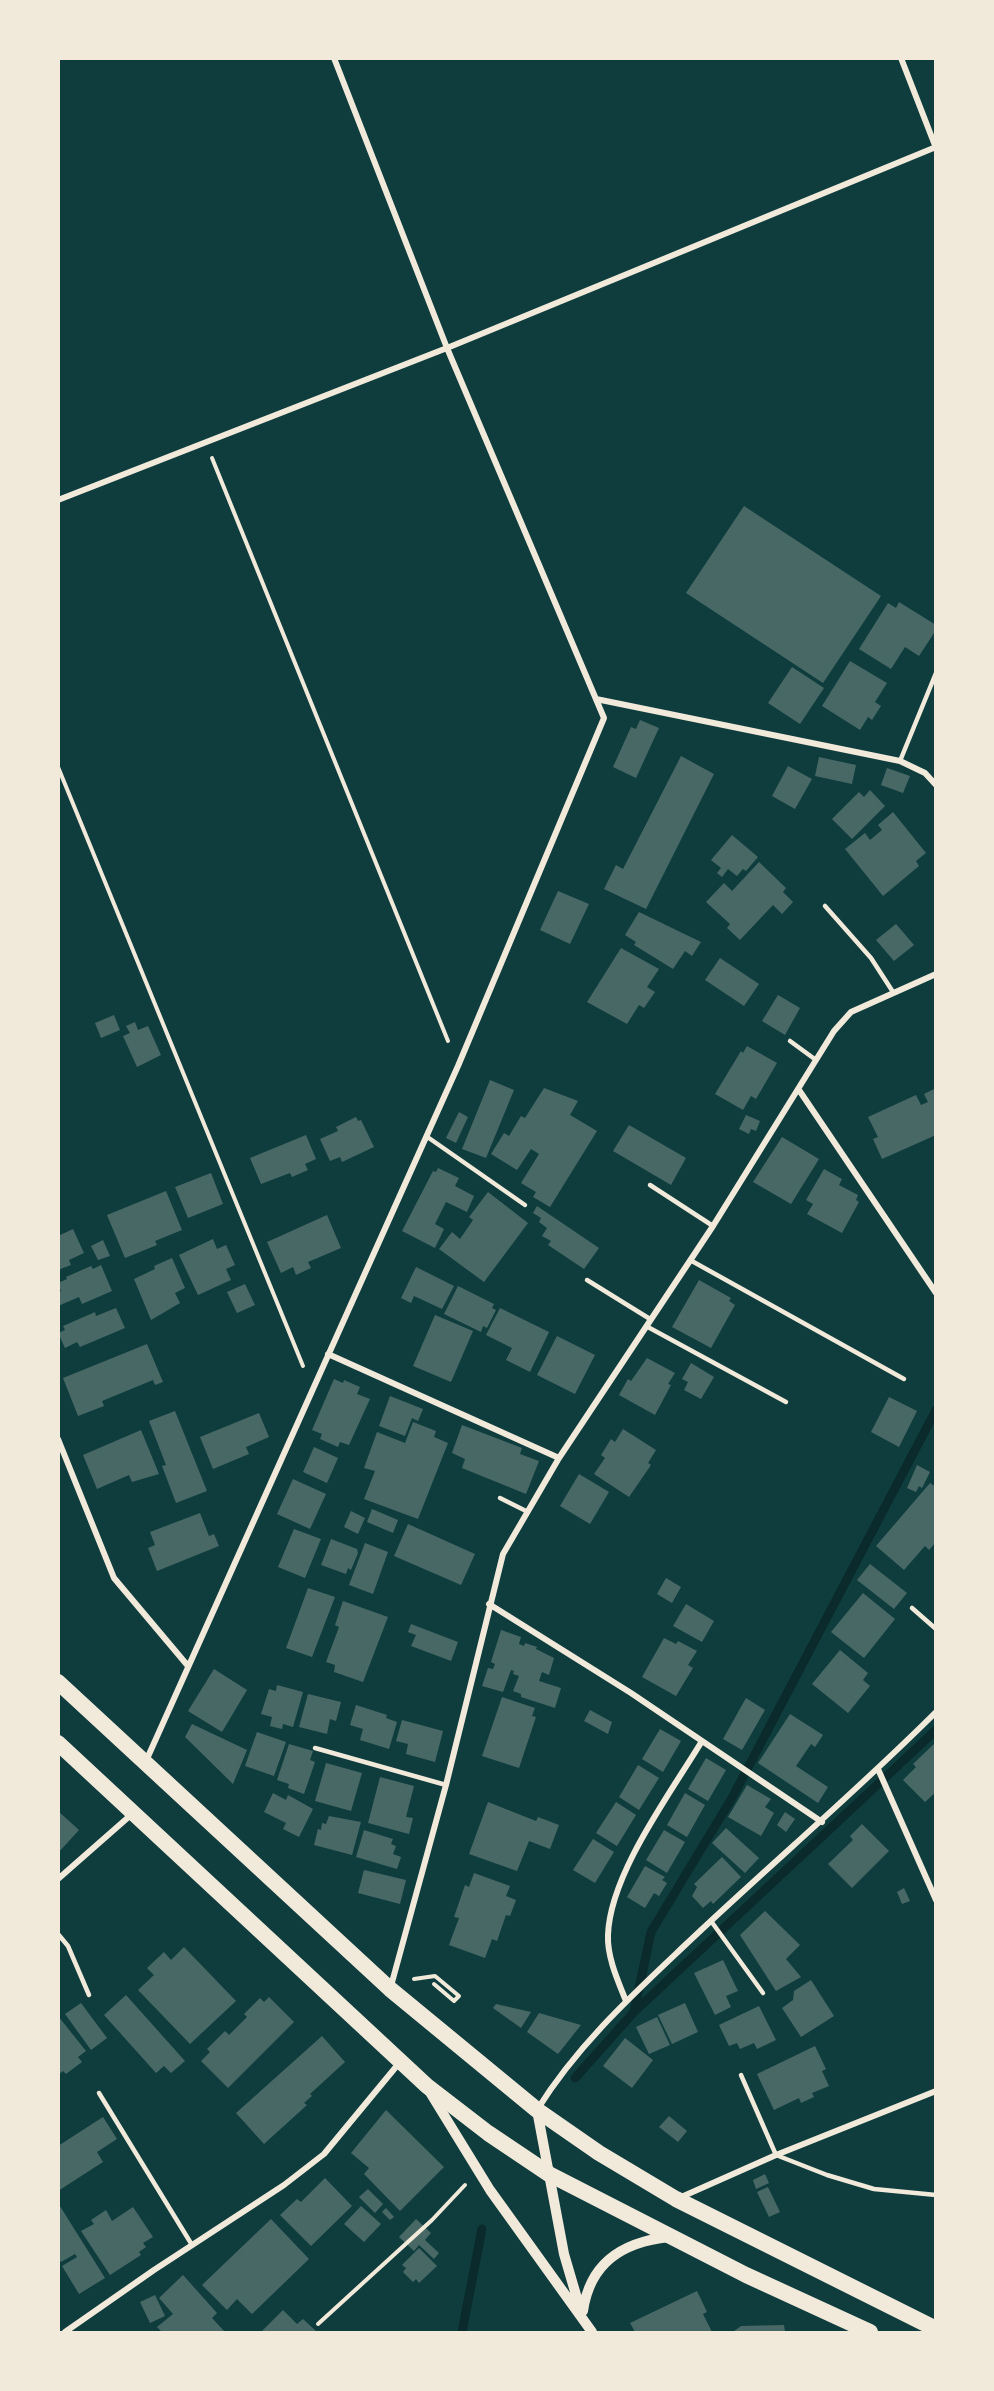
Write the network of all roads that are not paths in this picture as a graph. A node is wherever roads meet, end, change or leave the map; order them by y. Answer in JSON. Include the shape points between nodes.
{"nodes":[{"id":1,"x":334,"y":58,"type":"edge"},
{"id":2,"x":901,"y":58,"type":"edge"},
{"id":3,"x":936,"y":148,"type":"edge"},
{"id":4,"x":447,"y":348,"type":"junction"},
{"id":5,"x":58,"y":500,"type":"edge"},
{"id":6,"x":936,"y":674,"type":"edge"},
{"id":7,"x":596,"y":699,"type":"junction"},
{"id":8,"x":900,"y":761,"type":"junction"},
{"id":9,"x":936,"y":784,"type":"edge"},
{"id":10,"x":825,"y":906,"type":"dead end"},
{"id":11,"x":936,"y":974,"type":"edge"},
{"id":12,"x":894,"y":992,"type":"junction"},
{"id":13,"x":790,"y":1041,"type":"dead end"},
{"id":14,"x":816,"y":1060,"type":"junction"},
{"id":15,"x":799,"y":1090,"type":"junction"},
{"id":16,"x":426,"y":1136,"type":"junction"},
{"id":17,"x":650,"y":1185,"type":"dead end"},
{"id":18,"x":525,"y":1205,"type":"dead end"},
{"id":19,"x":713,"y":1226,"type":"junction"},
{"id":20,"x":690,"y":1260,"type":"junction"},
{"id":21,"x":587,"y":1280,"type":"dead end"},
{"id":22,"x":936,"y":1293,"type":"edge"},
{"id":23,"x":650,"y":1319,"type":"junction"},
{"id":24,"x":646,"y":1326,"type":"junction"},
{"id":25,"x":328,"y":1354,"type":"junction"},
{"id":26,"x":904,"y":1379,"type":"dead end"},
{"id":27,"x":786,"y":1402,"type":"dead end"},
{"id":28,"x":58,"y":1439,"type":"edge"},
{"id":29,"x":559,"y":1458,"type":"junction"},
{"id":30,"x":500,"y":1498,"type":"dead end"},
{"id":31,"x":526,"y":1511,"type":"junction"},
{"id":32,"x":489,"y":1604,"type":"junction"},
{"id":33,"x":912,"y":1608,"type":"dead end"},
{"id":34,"x":936,"y":1629,"type":"edge"},
{"id":35,"x":189,"y":1666,"type":"junction"},
{"id":36,"x":58,"y":1682,"type":"edge"},
{"id":37,"x":936,"y":1712,"type":"edge"},
{"id":38,"x":702,"y":1741,"type":"junction"},
{"id":39,"x":58,"y":1743,"type":"edge"},
{"id":40,"x":315,"y":1748,"type":"dead end"},
{"id":41,"x":146,"y":1762,"type":"junction"},
{"id":42,"x":878,"y":1769,"type":"junction"},
{"id":43,"x":446,"y":1785,"type":"junction"},
{"id":44,"x":134,"y":1811,"type":"junction"},
{"id":45,"x":822,"y":1822,"type":"junction"},
{"id":46,"x":58,"y":1879,"type":"edge"},
{"id":47,"x":936,"y":1900,"type":"edge"},
{"id":48,"x":711,"y":1921,"type":"junction"},
{"id":49,"x":58,"y":1934,"type":"edge"},
{"id":50,"x":390,"y":1989,"type":"junction"},
{"id":51,"x":763,"y":1993,"type":"dead end"},
{"id":52,"x":89,"y":1995,"type":"dead end"},
{"id":53,"x":626,"y":2001,"type":"junction"},
{"id":54,"x":400,"y":2062,"type":"junction"},
{"id":55,"x":741,"y":2075,"type":"dead end"},
{"id":56,"x":426,"y":2086,"type":"junction"},
{"id":57,"x":936,"y":2091,"type":"edge"},
{"id":58,"x":99,"y":2093,"type":"dead end"},
{"id":59,"x":537,"y":2110,"type":"junction"},
{"id":60,"x":776,"y":2155,"type":"junction"},
{"id":61,"x":549,"y":2174,"type":"junction"},
{"id":62,"x":936,"y":2195,"type":"edge"},
{"id":63,"x":676,"y":2199,"type":"junction"},
{"id":64,"x":671,"y":2237,"type":"junction"},
{"id":65,"x":192,"y":2245,"type":"junction"},
{"id":66,"x":583,"y":2318,"type":"junction"},
{"id":67,"x":936,"y":2329,"type":"edge"},
{"id":68,"x":66,"y":2332,"type":"edge"},
{"id":69,"x":592,"y":2332,"type":"edge"},
{"id":70,"x":870,"y":2332,"type":"edge"}],
"edges":[{"from":1,"to":4,"type":"street"},
{"from":2,"to":3,"type":"street"},
{"from":3,"to":4,"type":"street"},
{"from":4,"to":5,"type":"street"},
{"from":4,"to":7,"type":"street"},
{"from":6,"to":8,"type":"lane"},
{"from":7,"to":8,"type":"street"},
{"from":7,"to":16,"type":"street","via":[[604,718]]},
{"from":8,"to":9,"type":"street","via":[[925,773]]},
{"from":10,"to":12,"type":"lane","via":[[871,958]]},
{"from":11,"to":12,"type":"street"},
{"from":12,"to":14,"type":"street","via":[[851,1012]]},
{"from":13,"to":14,"type":"lane"},
{"from":14,"to":15,"type":"street"},
{"from":15,"to":19,"type":"street"},
{"from":15,"to":22,"type":"street"},
{"from":16,"to":18,"type":"lane"},
{"from":16,"to":25,"type":"street"},
{"from":17,"to":19,"type":"lane"},
{"from":19,"to":20,"type":"street"},
{"from":20,"to":23,"type":"street"},
{"from":20,"to":26,"type":"lane"},
{"from":21,"to":23,"type":"lane"},
{"from":23,"to":24,"type":"street"},
{"from":24,"to":27,"type":"lane"},
{"from":24,"to":29,"type":"street"},
{"from":25,"to":29,"type":"street"},
{"from":25,"to":35,"type":"street"},
{"from":28,"to":35,"type":"street","via":[[114,1578]]},
{"from":29,"to":31,"type":"street"},
{"from":30,"to":31,"type":"lane"},
{"from":31,"to":32,"type":"street","via":[[503,1554]]},
{"from":32,"to":38,"type":"street"},
{"from":32,"to":43,"type":"street"},
{"from":33,"to":34,"type":"lane"},
{"from":35,"to":41,"type":"street"},
{"from":36,"to":41,"type":"highway"},
{"from":37,"to":42,"type":"street"},
{"from":38,"to":45,"type":"street"},
{"from":38,"to":53,"type":"street","via":[[616,1891],[608,1936],[615,1973]]},
{"from":39,"to":44,"type":"highway"},
{"from":40,"to":43,"type":"lane"},
{"from":41,"to":50,"type":"highway"},
{"from":42,"to":45,"type":"street"},
{"from":42,"to":47,"type":"street"},
{"from":43,"to":50,"type":"street"},
{"from":44,"to":46,"type":"street"},
{"from":44,"to":54,"type":"highway"},
{"from":45,"to":48,"type":"street"},
{"from":48,"to":51,"type":"lane"},
{"from":48,"to":53,"type":"street"},
{"from":49,"to":52,"type":"lane","via":[[68,1946]]},
{"from":50,"to":59,"type":"highway"},
{"from":53,"to":59,"type":"street","via":[[558,2076]]},
{"from":54,"to":56,"type":"highway"},
{"from":54,"to":65,"type":"street","via":[[324,2154]]},
{"from":55,"to":60,"type":"lane"},
{"from":56,"to":61,"type":"highway"},
{"from":56,"to":66,"type":"street","via":[[478,2171]]},
{"from":57,"to":60,"type":"street"},
{"from":58,"to":65,"type":"lane"},
{"from":59,"to":61,"type":"street"},
{"from":59,"to":63,"type":"highway"},
{"from":60,"to":62,"type":"lane","via":[[874,2189]]},
{"from":60,"to":63,"type":"street"},
{"from":61,"to":64,"type":"highway"},
{"from":61,"to":66,"type":"street","via":[[564,2254]]},
{"from":63,"to":67,"type":"highway"},
{"from":64,"to":66,"type":"street","via":[[647,2239],[607,2260],[586,2290]]},
{"from":64,"to":70,"type":"highway"},
{"from":65,"to":68,"type":"street"},
{"from":66,"to":69,"type":"street"}]}
